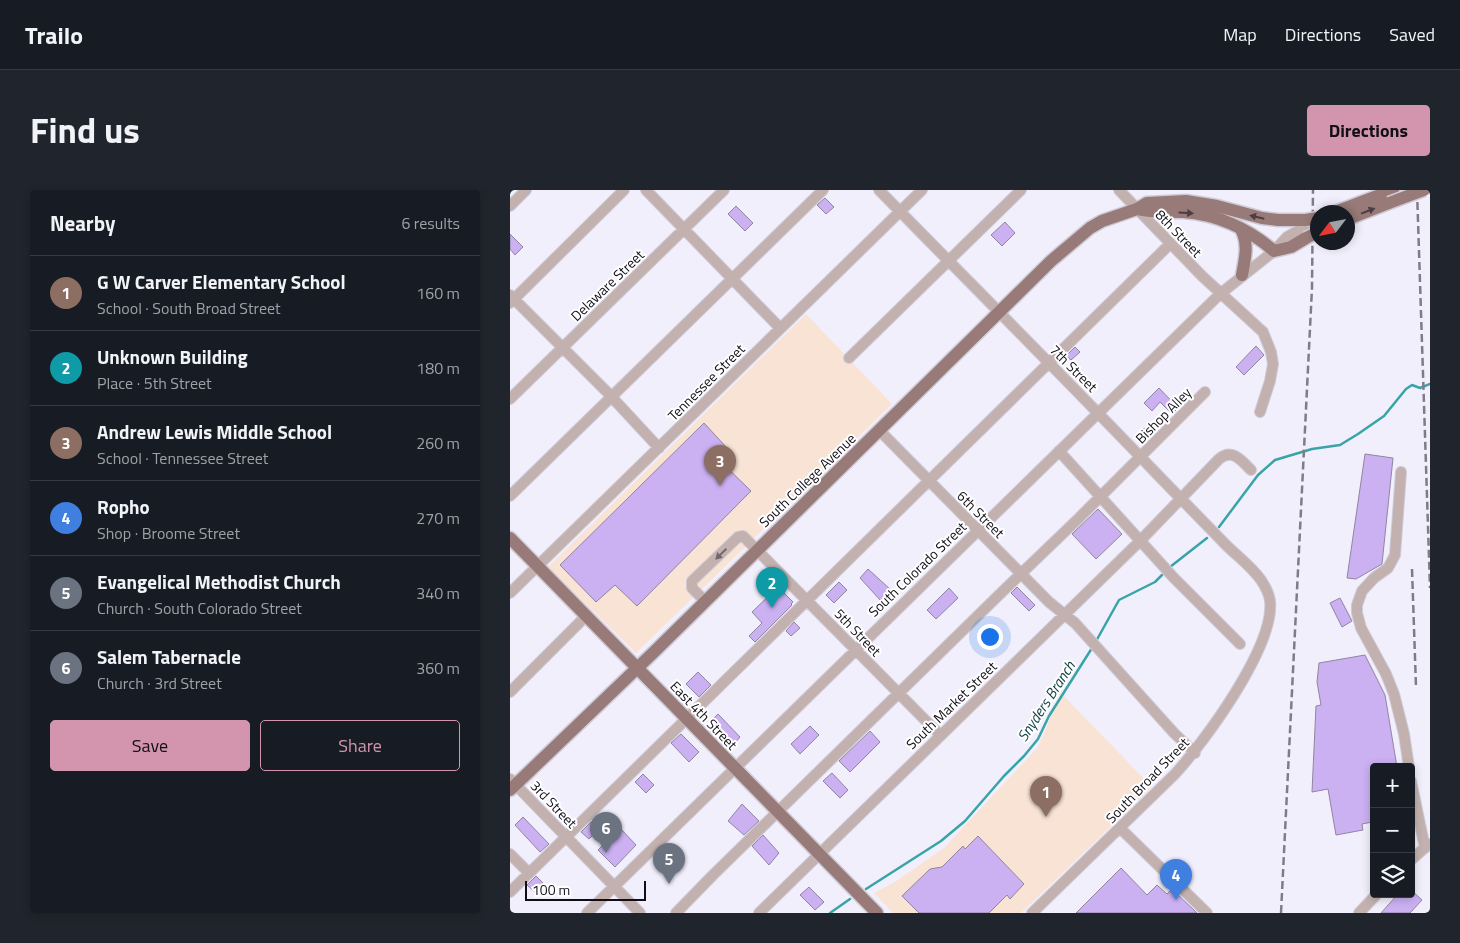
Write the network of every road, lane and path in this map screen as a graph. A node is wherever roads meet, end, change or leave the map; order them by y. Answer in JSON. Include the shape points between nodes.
{"nodes":[{"id":1,"x":526,"y":190,"type":"edge"},
{"id":2,"x":624,"y":190,"type":"edge"},
{"id":3,"x":646,"y":190,"type":"edge"},
{"id":4,"x":724,"y":190,"type":"edge"},
{"id":5,"x":823,"y":190,"type":"edge"},
{"id":6,"x":879,"y":190,"type":"edge"},
{"id":7,"x":922,"y":190,"type":"edge"},
{"id":8,"x":1021,"y":190,"type":"edge"},
{"id":9,"x":1424,"y":190,"type":"edge"},
{"id":10,"x":1122,"y":191,"type":"edge"},
{"id":11,"x":1389,"y":195,"type":"edge"},
{"id":12,"x":510,"y":206,"type":"edge"},
{"id":13,"x":1355,"y":206,"type":"edge"},
{"id":14,"x":1137,"y":209,"type":"junction"},
{"id":15,"x":900,"y":211,"type":"junction"},
{"id":16,"x":1355,"y":215,"type":"edge"},
{"id":17,"x":1310,"y":227,"type":"edge"},
{"id":18,"x":1242,"y":228,"type":"junction"},
{"id":19,"x":684,"y":229,"type":"junction"},
{"id":20,"x":1170,"y":244,"type":"junction"},
{"id":21,"x":1274,"y":251,"type":"junction"},
{"id":22,"x":949,"y":261,"type":"junction"},
{"id":23,"x":1242,"y":275,"type":"junction"},
{"id":24,"x":734,"y":278,"type":"junction"},
{"id":25,"x":1220,"y":294,"type":"junction"},
{"id":26,"x":511,"y":299,"type":"edge"},
{"id":27,"x":1000,"y":312,"type":"junction"},
{"id":28,"x":780,"y":328,"type":"junction"},
{"id":29,"x":562,"y":348,"type":"junction"},
{"id":30,"x":849,"y":358,"type":"dead end"},
{"id":31,"x":1050,"y":363,"type":"junction"},
{"id":32,"x":1206,"y":392,"type":"dead end"},
{"id":33,"x":610,"y":397,"type":"junction"},
{"id":34,"x":510,"y":399,"type":"edge"},
{"id":35,"x":1099,"y":412,"type":"junction"},
{"id":36,"x":1260,"y":412,"type":"dead end"},
{"id":37,"x":879,"y":430,"type":"junction"},
{"id":38,"x":659,"y":448,"type":"junction"},
{"id":39,"x":1060,"y":450,"type":"junction"},
{"id":40,"x":1141,"y":457,"type":"junction"},
{"id":41,"x":1251,"y":470,"type":"dead end"},
{"id":42,"x":1401,"y":472,"type":"dead end"},
{"id":43,"x":930,"y":481,"type":"junction"},
{"id":44,"x":510,"y":496,"type":"edge"},
{"id":45,"x":1101,"y":497,"type":"junction"},
{"id":46,"x":1182,"y":499,"type":"junction"},
{"id":47,"x":978,"y":531,"type":"junction"},
{"id":48,"x":510,"y":538,"type":"edge"},
{"id":49,"x":1140,"y":541,"type":"junction"},
{"id":50,"x":758,"y":549,"type":"junction"},
{"id":51,"x":538,"y":566,"type":"junction"},
{"id":52,"x":1248,"y":566,"type":"joint"},
{"id":53,"x":1021,"y":574,"type":"junction"},
{"id":54,"x":510,"y":593,"type":"edge"},
{"id":55,"x":808,"y":600,"type":"junction"},
{"id":56,"x":705,"y":601,"type":"junction"},
{"id":57,"x":1065,"y":614,"type":"junction"},
{"id":58,"x":586,"y":616,"type":"junction"},
{"id":59,"x":1240,"y":644,"type":"dead end"},
{"id":60,"x":856,"y":650,"type":"junction"},
{"id":61,"x":637,"y":668,"type":"junction"},
{"id":62,"x":510,"y":692,"type":"edge"},
{"id":63,"x":898,"y":693,"type":"junction"},
{"id":64,"x":687,"y":718,"type":"junction"},
{"id":65,"x":940,"y":735,"type":"junction"},
{"id":66,"x":1195,"y":753,"type":"junction"},
{"id":67,"x":1408,"y":763,"type":"edge"},
{"id":68,"x":735,"y":768,"type":"junction"},
{"id":69,"x":512,"y":785,"type":"edge"},
{"id":70,"x":1415,"y":797,"type":"edge"},
{"id":71,"x":778,"y":812,"type":"junction"},
{"id":72,"x":1120,"y":828,"type":"junction"},
{"id":73,"x":566,"y":837,"type":"junction"},
{"id":74,"x":1427,"y":846,"type":"edge"},
{"id":75,"x":510,"y":854,"type":"edge"},
{"id":76,"x":819,"y":854,"type":"junction"},
{"id":77,"x":1415,"y":856,"type":"edge"},
{"id":78,"x":529,"y":873,"type":"junction"},
{"id":79,"x":614,"y":887,"type":"junction"},
{"id":80,"x":510,"y":892,"type":"edge"},
{"id":81,"x":1373,"y":898,"type":"edge"},
{"id":82,"x":587,"y":913,"type":"edge"},
{"id":83,"x":640,"y":913,"type":"edge"},
{"id":84,"x":676,"y":913,"type":"edge"},
{"id":85,"x":759,"y":913,"type":"edge"},
{"id":86,"x":877,"y":913,"type":"edge"},
{"id":87,"x":1032,"y":913,"type":"edge"},
{"id":88,"x":1207,"y":913,"type":"edge"},
{"id":89,"x":1359,"y":913,"type":"edge"}],
"edges":[{"from":1,"to":12,"type":"street"},
{"from":2,"to":26,"type":"street"},
{"from":3,"to":19,"type":"street"},
{"from":4,"to":19,"type":"street","name":"Delaware Street"},
{"from":5,"to":24,"type":"street"},
{"from":6,"to":15,"type":"street","name":"7th Street"},
{"from":7,"to":15,"type":"street","name":"Tennessee Street"},
{"from":8,"to":22,"type":"street"},
{"from":9,"to":11,"type":"main road","bridge":true},
{"from":10,"to":14,"type":"street","name":"8th Street"},
{"from":11,"to":13,"type":"main road"},
{"from":16,"to":11,"type":"main road","one_way":true},
{"from":17,"to":14,"type":"main road","name":"South College Avenue","one_way":true,"via":[[1186,200],[1147,203]]},
{"from":14,"to":18,"type":"main road","one_way":true,"via":[[1199,214]]},
{"from":14,"to":20,"type":"street","name":"8th Street"},
{"from":14,"to":27,"type":"main road","name":"South College Avenue","via":[[1090,228],[1051,260]]},
{"from":15,"to":22,"type":"street","name":"7th Street"},
{"from":15,"to":28,"type":"street","name":"Tennessee Street"},
{"from":17,"to":21,"type":"main road","name":"South Colorado Street","via":[[1291,247]]},
{"from":18,"to":21,"type":"main road"},
{"from":18,"to":23,"type":"main road","via":[[1247,246]]},
{"from":19,"to":24,"type":"street"},
{"from":19,"to":29,"type":"street","name":"Delaware Street"},
{"from":20,"to":25,"type":"street","name":"8th Street"},
{"from":20,"to":31,"type":"street"},
{"from":21,"to":23,"type":"street","name":"South Colorado Street"},
{"from":22,"to":27,"type":"street","name":"7th Street"},
{"from":22,"to":30,"type":"street"},
{"from":23,"to":25,"type":"street","name":"South Colorado Street"},
{"from":24,"to":28,"type":"street"},
{"from":24,"to":33,"type":"street"},
{"from":25,"to":35,"type":"street","name":"South Colorado Street"},
{"from":25,"to":36,"type":"street","name":"8th Street","via":[[1256,324],[1270,347],[1270,381]]},
{"from":26,"to":29,"type":"street"},
{"from":27,"to":31,"type":"street","name":"7th Street"},
{"from":27,"to":37,"type":"main road","name":"South College Avenue"},
{"from":28,"to":38,"type":"street","name":"Tennessee Street"},
{"from":29,"to":33,"type":"street"},
{"from":29,"to":34,"type":"street","name":"Delaware Street"},
{"from":31,"to":35,"type":"street","name":"7th Street"},
{"from":31,"to":43,"type":"street"},
{"from":32,"to":40,"type":"street","name":"Bishop Alley"},
{"from":33,"to":38,"type":"street"},
{"from":33,"to":44,"type":"street"},
{"from":35,"to":39,"type":"street","name":"South Colorado Street"},
{"from":35,"to":40,"type":"street","name":"7th Street"},
{"from":37,"to":43,"type":"street","name":"6th Street"},
{"from":37,"to":50,"type":"main road","name":"South College Avenue"},
{"from":38,"to":51,"type":"street","name":"Tennessee Street"},
{"from":39,"to":45,"type":"street"},
{"from":39,"to":47,"type":"street","name":"South Colorado Street"},
{"from":40,"to":45,"type":"street","name":"Bishop Alley"},
{"from":40,"to":46,"type":"street","name":"7th Street"},
{"from":41,"to":46,"type":"street","name":"South Market Street","via":[[1237,456],[1222,456]]},
{"from":42,"to":67,"type":"street","via":[[1394,555],[1388,568],[1362,591],[1357,613],[1361,628],[1394,694]]},
{"from":43,"to":47,"type":"street","name":"6th Street"},
{"from":43,"to":55,"type":"street"},
{"from":45,"to":49,"type":"street"},
{"from":45,"to":53,"type":"street","name":"Bishop Alley"},
{"from":46,"to":49,"type":"street","name":"South Market Street"},
{"from":46,"to":52,"type":"street","name":"7th Street"},
{"from":47,"to":53,"type":"street","name":"6th Street"},
{"from":47,"to":60,"type":"street","name":"South Colorado Street"},
{"from":48,"to":51,"type":"main road","name":"East 4th Street"},
{"from":49,"to":57,"type":"street","name":"South Market Street"},
{"from":49,"to":59,"type":"street"},
{"from":50,"to":55,"type":"street","name":"5th Street"},
{"from":50,"to":56,"type":"main road","name":"South College Avenue"},
{"from":50,"to":56,"type":"street","name":"5th Street","one_way":true,"via":[[743,536],[738,536],[692,581],[692,588]]},
{"from":51,"to":54,"type":"street","name":"Tennessee Street"},
{"from":51,"to":58,"type":"main road","name":"East 4th Street"},
{"from":52,"to":66,"type":"street","name":"South Broad Street","via":[[1262,581],[1270,599],[1266,632],[1232,697]]},
{"from":53,"to":57,"type":"street","name":"6th Street"},
{"from":53,"to":63,"type":"street","name":"Bishop Alley"},
{"from":55,"to":60,"type":"street","name":"5th Street"},
{"from":55,"to":64,"type":"street"},
{"from":56,"to":61,"type":"main road","name":"South College Avenue"},
{"from":57,"to":65,"type":"street","name":"South Market Street"},
{"from":57,"to":66,"type":"street","name":"6th Street"},
{"from":58,"to":61,"type":"main road","name":"East 4th Street"},
{"from":58,"to":62,"type":"street"},
{"from":60,"to":63,"type":"street","name":"5th Street"},
{"from":60,"to":68,"type":"street","name":"South Colorado Street"},
{"from":61,"to":64,"type":"main road","name":"East 4th Street"},
{"from":61,"to":69,"type":"main road","name":"South College Avenue"},
{"from":63,"to":65,"type":"street","name":"5th Street"},
{"from":63,"to":71,"type":"street","name":"Bishop Alley"},
{"from":64,"to":68,"type":"main road","name":"East 4th Street"},
{"from":64,"to":73,"type":"street"},
{"from":65,"to":76,"type":"street","name":"South Market Street"},
{"from":66,"to":72,"type":"street","name":"South Broad Street"},
{"from":68,"to":71,"type":"main road","name":"East 4th Street"},
{"from":68,"to":79,"type":"street","name":"South Colorado Street"},
{"from":69,"to":73,"type":"street","name":"3rd Street"},
{"from":70,"to":74,"type":"street"},
{"from":71,"to":76,"type":"main road","name":"East 4th Street"},
{"from":71,"to":84,"type":"street","name":"Bishop Alley"},
{"from":72,"to":87,"type":"street","name":"South Broad Street"},
{"from":72,"to":88,"type":"street"},
{"from":73,"to":78,"type":"street"},
{"from":73,"to":79,"type":"street","name":"3rd Street"},
{"from":74,"to":77,"type":"street"},
{"from":75,"to":78,"type":"street"},
{"from":76,"to":85,"type":"street","name":"South Market Street"},
{"from":76,"to":86,"type":"main road","name":"East 4th Street"},
{"from":78,"to":80,"type":"street"},
{"from":79,"to":82,"type":"street","name":"South Colorado Street"},
{"from":79,"to":83,"type":"street","name":"3rd Street"},
{"from":81,"to":89,"type":"street"}]}
